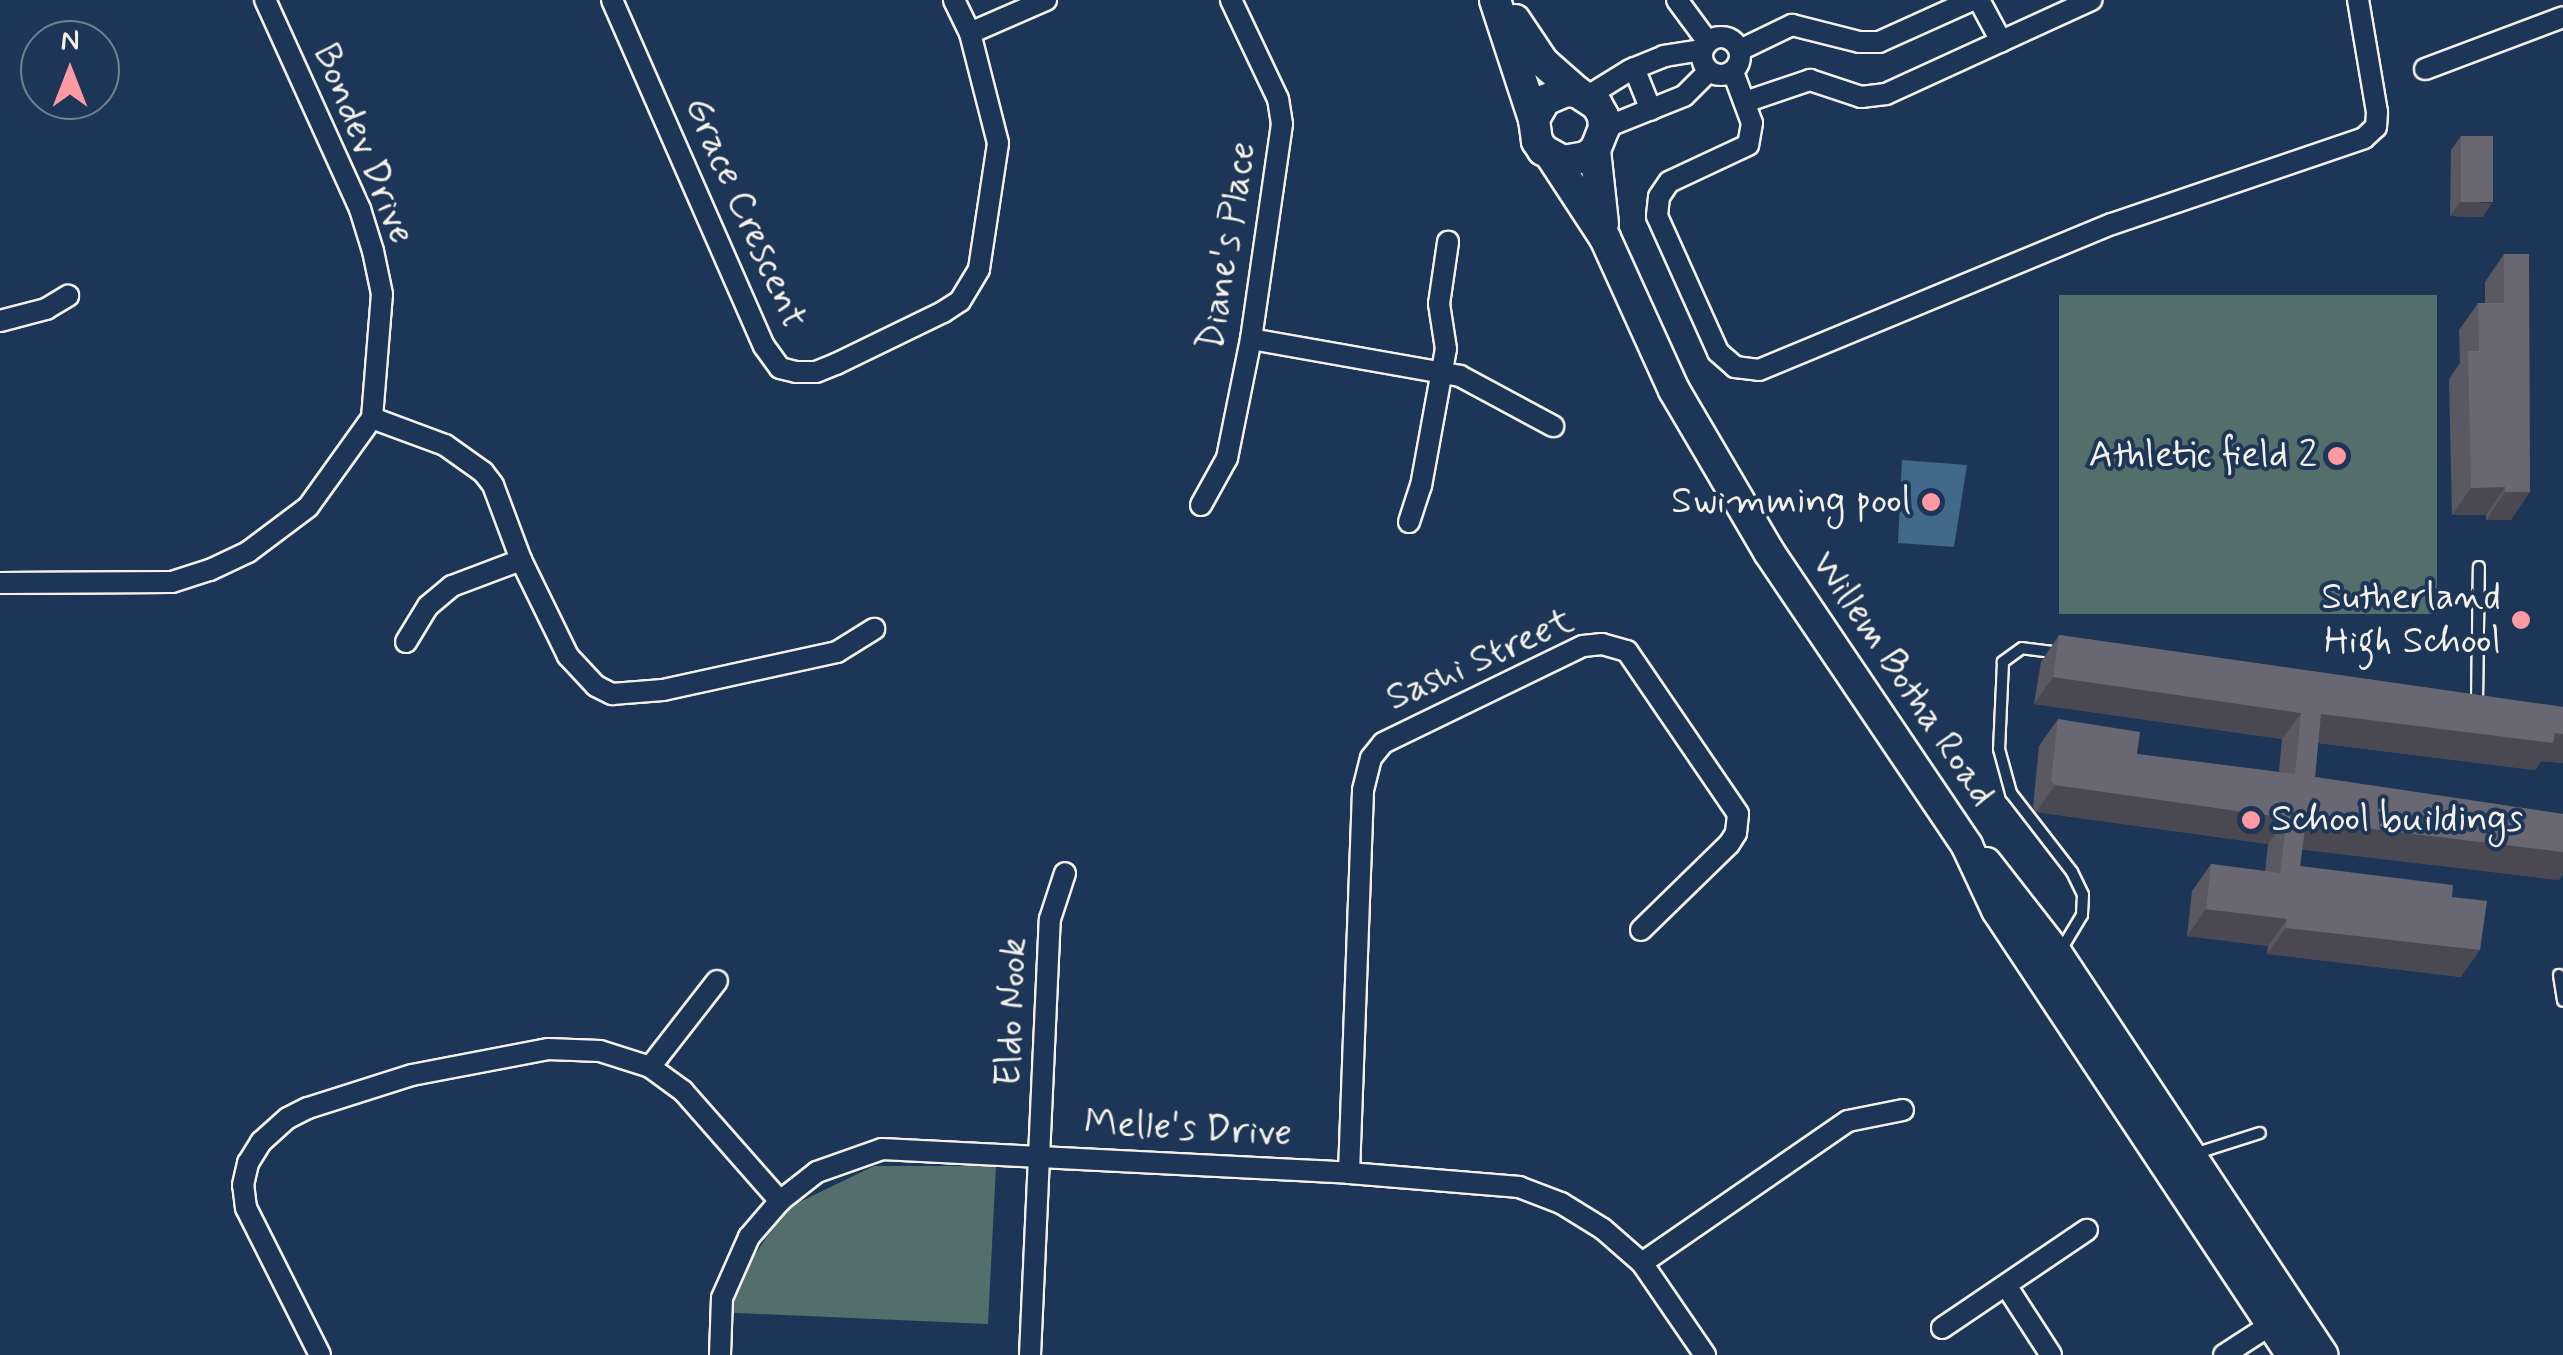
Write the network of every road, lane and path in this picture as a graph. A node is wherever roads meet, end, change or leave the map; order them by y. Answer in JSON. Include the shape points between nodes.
{"nodes":[{"id":1,"x":265,"y":0,"type":"edge"},
{"id":2,"x":612,"y":0,"type":"edge"},
{"id":3,"x":954,"y":0,"type":"edge"},
{"id":4,"x":1046,"y":0,"type":"edge"},
{"id":5,"x":1231,"y":0,"type":"edge"},
{"id":6,"x":1495,"y":0,"type":"edge"},
{"id":7,"x":1504,"y":0,"type":"edge"},
{"id":8,"x":1676,"y":0,"type":"edge"},
{"id":9,"x":1976,"y":0,"type":"edge"},
{"id":10,"x":2090,"y":0,"type":"edge"},
{"id":11,"x":2358,"y":0,"type":"edge"},
{"id":12,"x":2563,"y":17,"type":"edge"},
{"id":13,"x":970,"y":34,"type":"junction"},
{"id":14,"x":2001,"y":41,"type":"junction"},
{"id":15,"x":1706,"y":46,"type":"junction"},
{"id":16,"x":1740,"y":50,"type":"junction"},
{"id":17,"x":1634,"y":68,"type":"junction"},
{"id":18,"x":2425,"y":68,"type":"dead end"},
{"id":19,"x":1709,"y":71,"type":"junction"},
{"id":20,"x":1733,"y":72,"type":"junction"},
{"id":21,"x":1583,"y":94,"type":"junction"},
{"id":22,"x":1745,"y":102,"type":"junction"},
{"id":23,"x":1651,"y":110,"type":"junction"},
{"id":24,"x":1534,"y":119,"type":"junction"},
{"id":25,"x":1600,"y":139,"type":"junction"},
{"id":26,"x":1552,"y":157,"type":"junction"},
{"id":27,"x":1605,"y":238,"type":"junction"},
{"id":28,"x":1448,"y":242,"type":"dead end"},
{"id":29,"x":68,"y":296,"type":"dead end"},
{"id":30,"x":0,"y":320,"type":"edge"},
{"id":31,"x":1250,"y":339,"type":"junction"},
{"id":32,"x":1451,"y":375,"type":"junction"},
{"id":33,"x":372,"y":418,"type":"junction"},
{"id":34,"x":1552,"y":426,"type":"dead end"},
{"id":35,"x":1201,"y":505,"type":"dead end"},
{"id":36,"x":1409,"y":522,"type":"dead end"},
{"id":37,"x":521,"y":560,"type":"junction"},
{"id":38,"x":2479,"y":568,"type":"dead end"},
{"id":39,"x":0,"y":583,"type":"edge"},
{"id":40,"x":874,"y":629,"type":"dead end"},
{"id":41,"x":406,"y":642,"type":"dead end"},
{"id":42,"x":2081,"y":656,"type":"edge"},
{"id":43,"x":2457,"y":700,"type":"edge"},
{"id":44,"x":2477,"y":702,"type":"junction"},
{"id":45,"x":2494,"y":705,"type":"edge"},
{"id":46,"x":1967,"y":846,"type":"junction"},
{"id":47,"x":1066,"y":872,"type":"dead end"},
{"id":48,"x":1641,"y":930,"type":"dead end"},
{"id":49,"x":2058,"y":954,"type":"junction"},
{"id":50,"x":2559,"y":975,"type":"dead end"},
{"id":51,"x":717,"y":981,"type":"dead end"},
{"id":52,"x":2563,"y":1000,"type":"edge"},
{"id":53,"x":650,"y":1066,"type":"junction"},
{"id":54,"x":1903,"y":1110,"type":"dead end"},
{"id":55,"x":2260,"y":1133,"type":"dead end"},
{"id":56,"x":2189,"y":1155,"type":"junction"},
{"id":57,"x":1041,"y":1157,"type":"junction"},
{"id":58,"x":1349,"y":1172,"type":"junction"},
{"id":59,"x":780,"y":1201,"type":"junction"},
{"id":60,"x":2087,"y":1230,"type":"dead end"},
{"id":61,"x":1642,"y":1263,"type":"junction"},
{"id":62,"x":2006,"y":1287,"type":"junction"},
{"id":63,"x":2283,"y":1316,"type":"junction"},
{"id":64,"x":1942,"y":1328,"type":"dead end"},
{"id":65,"x":2313,"y":1354,"type":"edge"},
{"id":66,"x":320,"y":1355,"type":"edge"},
{"id":67,"x":720,"y":1355,"type":"edge"},
{"id":68,"x":1030,"y":1355,"type":"edge"},
{"id":69,"x":1705,"y":1355,"type":"edge"},
{"id":70,"x":2050,"y":1355,"type":"edge"},
{"id":71,"x":2224,"y":1355,"type":"edge"}],
"edges":[{"from":1,"to":33,"type":"street","name":"Bondev Drive","via":[[373,250],[382,294]]},
{"from":2,"to":13,"type":"street","name":"Grace Crescent","via":[[764,346],[780,368],[796,372],[836,364],[943,312],[974,280],[998,143]]},
{"from":3,"to":13,"type":"street","name":"Grace Crescent"},
{"from":4,"to":13,"type":"street"},
{"from":5,"to":31,"type":"street","name":"Diane's Place","via":[[1282,112]]},
{"from":6,"to":24,"type":"street"},
{"from":7,"to":21,"type":"street","via":[[1543,62]]},
{"from":8,"to":15,"type":"street"},
{"from":9,"to":14,"type":"street"},
{"from":9,"to":16,"type":"street","via":[[1879,42],[1792,24]]},
{"from":10,"to":14,"type":"street"},
{"from":11,"to":22,"type":"street","via":[[2377,112],[2376,126],[2364,138],[2112,224],[1759,370],[1735,367],[1718,352],[1658,216],[1669,182],[1748,144],[1752,123]]},
{"from":12,"to":18,"type":"street"},
{"from":14,"to":22,"type":"street","via":[[1875,96],[1810,80]]},
{"from":15,"to":16,"type":"street","via":[[1722,37]]},
{"from":15,"to":17,"type":"street"},
{"from":15,"to":19,"type":"street","via":[[1702,60]]},
{"from":16,"to":20,"type":"street"},
{"from":17,"to":21,"type":"street"},
{"from":17,"to":23,"type":"street"},
{"from":19,"to":20,"type":"street"},
{"from":19,"to":23,"type":"street","via":[[1684,96]]},
{"from":20,"to":22,"type":"street"},
{"from":21,"to":24,"type":"street","via":[[1554,94]]},
{"from":21,"to":25,"type":"street","via":[[1598,104]]},
{"from":23,"to":25,"type":"street"},
{"from":24,"to":26,"type":"street","via":[[1537,141]]},
{"from":25,"to":26,"type":"street","via":[[1575,161]]},
{"from":25,"to":27,"type":"street","name":"Willem Botha Road"},
{"from":26,"to":27,"type":"street","name":"Willem Botha Road"},
{"from":27,"to":46,"type":"street","name":"Willem Botha Road","via":[[1722,477]]},
{"from":28,"to":32,"type":"street","via":[[1439,304]]},
{"from":29,"to":30,"type":"street"},
{"from":31,"to":32,"type":"street"},
{"from":31,"to":35,"type":"street","name":"Diane's Place","via":[[1227,458]]},
{"from":32,"to":34,"type":"street"},
{"from":32,"to":36,"type":"street"},
{"from":33,"to":37,"type":"street","via":[[446,444],[483,472]]},
{"from":33,"to":39,"type":"street","via":[[308,506],[248,552],[210,570],[172,582]]},
{"from":37,"to":40,"type":"street","via":[[568,656],[612,694],[663,690],[837,652]]},
{"from":37,"to":41,"type":"street","via":[[452,586],[428,606]]},
{"from":38,"to":44,"type":"lane"},
{"from":42,"to":49,"type":"lane","via":[[2022,648],[2003,662],[2004,777],[2083,895],[2082,916]]},
{"from":43,"to":44,"type":"lane"},
{"from":44,"to":45,"type":"lane"},
{"from":46,"to":49,"type":"street","name":"Willem Botha Road","via":[[1995,871]]},
{"from":46,"to":63,"type":"street","name":"Willem Botha Road","via":[[1997,910]]},
{"from":47,"to":57,"type":"street","name":"Eldo Nook","via":[[1050,920]]},
{"from":48,"to":58,"type":"street","name":"Sashi Street","via":[[1730,844],[1738,814],[1627,651],[1583,646],[1383,743],[1371,758],[1363,790]]},
{"from":49,"to":56,"type":"street","name":"Willem Botha Road"},
{"from":50,"to":52,"type":"lane"},
{"from":51,"to":53,"type":"street"},
{"from":53,"to":59,"type":"street","via":[[699,1106]]},
{"from":53,"to":66,"type":"street","via":[[600,1052],[548,1049],[412,1075],[308,1108],[275,1128],[248,1162],[246,1208]]},
{"from":54,"to":61,"type":"street","via":[[1848,1121]]},
{"from":55,"to":56,"type":"lane"},
{"from":56,"to":63,"type":"street","name":"Willem Botha Road"},
{"from":57,"to":58,"type":"street","name":"Melle's Drive"},
{"from":57,"to":59,"type":"street","name":"Melle's Drive","via":[[870,1151],[818,1172]]},
{"from":57,"to":68,"type":"street","name":"Eldo Nook"},
{"from":58,"to":61,"type":"street","name":"Melle's Drive","via":[[1519,1187],[1561,1203]]},
{"from":59,"to":67,"type":"street","name":"Melle's Drive","via":[[749,1237],[727,1282]]},
{"from":60,"to":62,"type":"street"},
{"from":61,"to":69,"type":"street","name":"Melle's Drive"},
{"from":62,"to":64,"type":"street"},
{"from":62,"to":70,"type":"street"},
{"from":63,"to":65,"type":"street","name":"Willem Botha Road"},
{"from":63,"to":71,"type":"street"}]}
